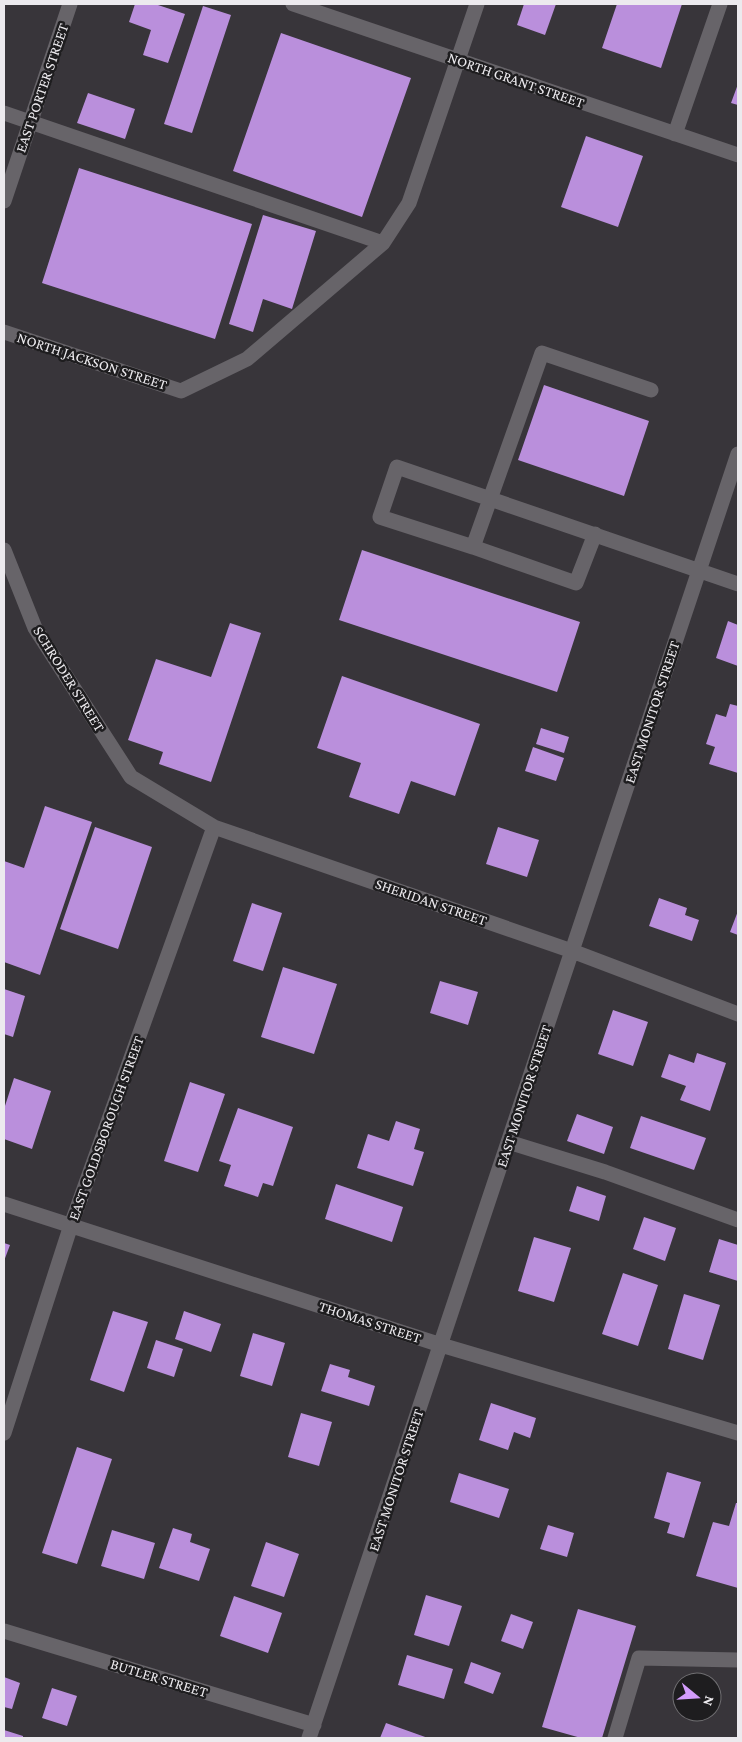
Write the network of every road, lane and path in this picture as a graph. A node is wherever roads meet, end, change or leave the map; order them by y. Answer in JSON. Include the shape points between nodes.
{"nodes":[{"id":1,"x":70,"y":4,"type":"edge"},
{"id":2,"x":293,"y":4,"type":"edge"},
{"id":3,"x":477,"y":4,"type":"edge"},
{"id":4,"x":720,"y":4,"type":"edge"},
{"id":5,"x":458,"y":60,"type":"junction"},
{"id":6,"x":4,"y":113,"type":"edge"},
{"id":7,"x":30,"y":122,"type":"junction"},
{"id":8,"x":675,"y":134,"type":"junction"},
{"id":9,"x":738,"y":156,"type":"edge"},
{"id":10,"x":4,"y":201,"type":"edge"},
{"id":11,"x":383,"y":243,"type":"junction"},
{"id":12,"x":4,"y":332,"type":"edge"},
{"id":13,"x":650,"y":390,"type":"dead end"},
{"id":14,"x":738,"y":454,"type":"edge"},
{"id":15,"x":491,"y":498,"type":"junction"},
{"id":16,"x":595,"y":534,"type":"junction"},
{"id":17,"x":473,"y":547,"type":"junction"},
{"id":18,"x":4,"y":550,"type":"edge"},
{"id":19,"x":699,"y":570,"type":"junction"},
{"id":20,"x":738,"y":584,"type":"edge"},
{"id":21,"x":131,"y":776,"type":"joint"},
{"id":22,"x":214,"y":827,"type":"junction"},
{"id":23,"x":572,"y":951,"type":"junction"},
{"id":24,"x":738,"y":1014,"type":"edge"},
{"id":25,"x":508,"y":1142,"type":"junction"},
{"id":26,"x":4,"y":1204,"type":"edge"},
{"id":27,"x":738,"y":1220,"type":"edge"},
{"id":28,"x":71,"y":1225,"type":"junction"},
{"id":29,"x":441,"y":1345,"type":"junction"},
{"id":30,"x":4,"y":1432,"type":"edge"},
{"id":31,"x":738,"y":1432,"type":"edge"},
{"id":32,"x":4,"y":1631,"type":"edge"},
{"id":33,"x":738,"y":1660,"type":"edge"},
{"id":34,"x":312,"y":1732,"type":"edge"},
{"id":35,"x":615,"y":1738,"type":"edge"}],
"edges":[{"from":1,"to":7,"type":"street","name":"EAST PORTER STREET"},
{"from":2,"to":5,"type":"street","name":"NORTH GRANT STREET"},
{"from":3,"to":5,"type":"street"},
{"from":4,"to":8,"type":"street"},
{"from":5,"to":8,"type":"street","name":"NORTH GRANT STREET"},
{"from":5,"to":11,"type":"street","via":[[409,203]]},
{"from":6,"to":7,"type":"street"},
{"from":7,"to":10,"type":"street","name":"EAST PORTER STREET"},
{"from":7,"to":11,"type":"street"},
{"from":8,"to":9,"type":"street","name":"NORTH GRANT STREET"},
{"from":11,"to":12,"type":"street","name":"NORTH JACKSON STREET","via":[[247,359],[181,391]]},
{"from":13,"to":15,"type":"street","via":[[542,353]]},
{"from":14,"to":19,"type":"street","name":"EAST MONITOR STREET"},
{"from":15,"to":16,"type":"street"},
{"from":15,"to":17,"type":"street"},
{"from":15,"to":17,"type":"street","via":[[397,467],[380,517]]},
{"from":16,"to":17,"type":"street","via":[[576,583]]},
{"from":16,"to":19,"type":"street"},
{"from":18,"to":21,"type":"street","name":"SCHRODER STREET","via":[[35,628]]},
{"from":19,"to":20,"type":"street"},
{"from":19,"to":23,"type":"street","name":"EAST MONITOR STREET"},
{"from":21,"to":22,"type":"street","name":"SHERIDAN STREET"},
{"from":22,"to":23,"type":"street","name":"SHERIDAN STREET"},
{"from":22,"to":28,"type":"street","name":"EAST GOLDSBOROUGH STREET"},
{"from":23,"to":24,"type":"street","name":"SHERIDAN STREET"},
{"from":23,"to":25,"type":"street","name":"EAST MONITOR STREET"},
{"from":25,"to":27,"type":"street","via":[[605,1172]]},
{"from":25,"to":29,"type":"street","name":"EAST MONITOR STREET"},
{"from":26,"to":28,"type":"street","name":"THOMAS STREET"},
{"from":28,"to":29,"type":"street","name":"THOMAS STREET"},
{"from":28,"to":30,"type":"street","name":"EAST GOLDSBOROUGH STREET"},
{"from":29,"to":31,"type":"street","name":"THOMAS STREET"},
{"from":29,"to":34,"type":"street","name":"EAST MONITOR STREET"},
{"from":32,"to":34,"type":"street","name":"BUTLER STREET"},
{"from":33,"to":35,"type":"street","via":[[640,1658]]}]}
